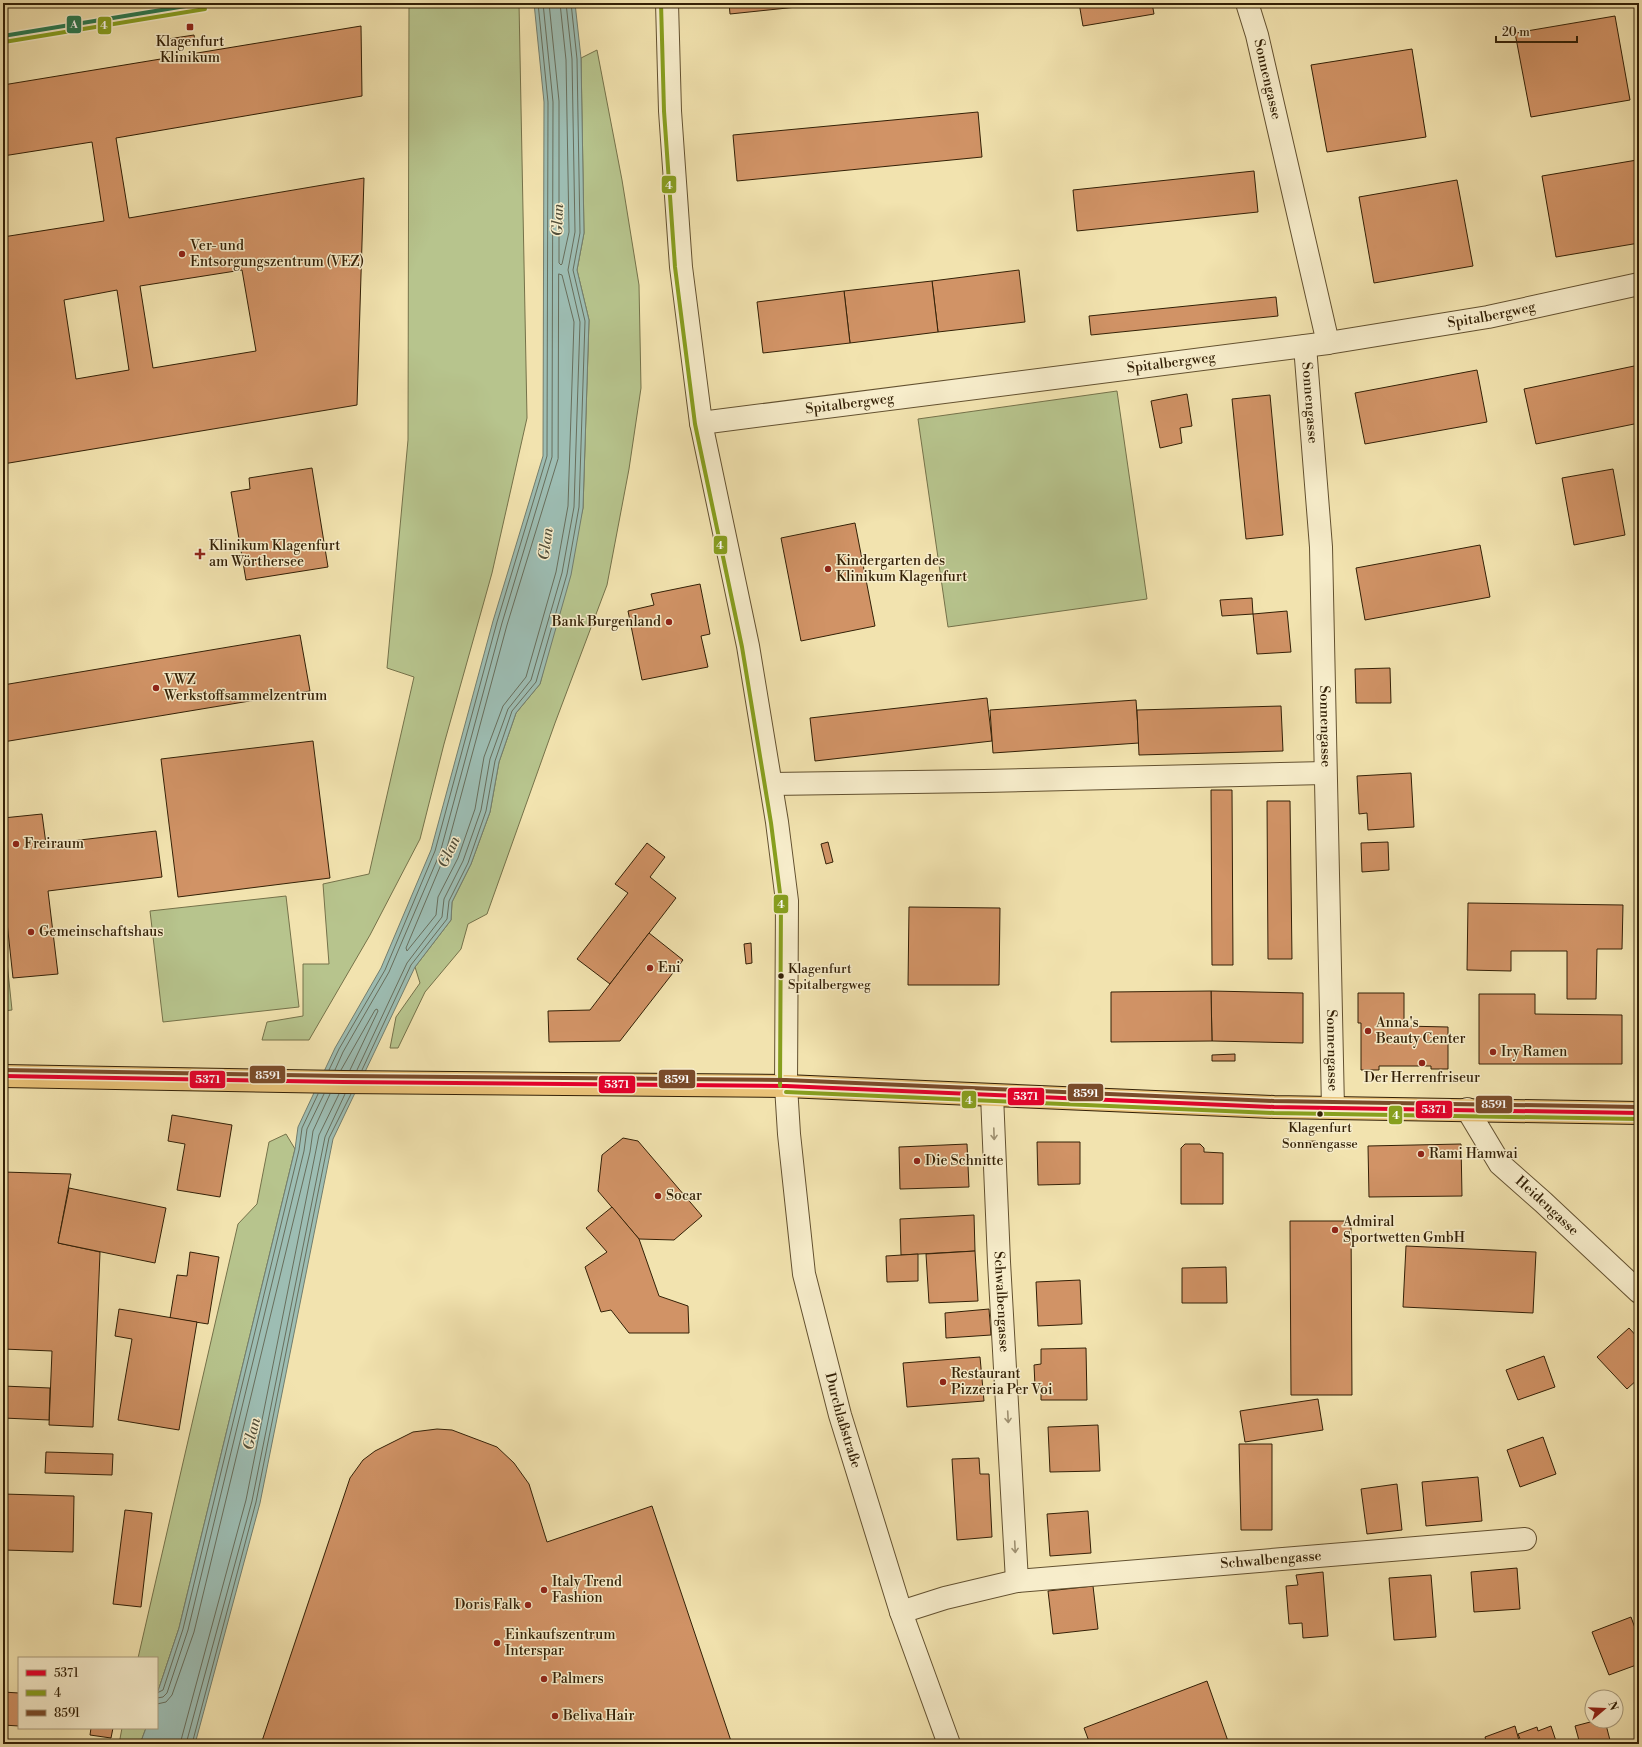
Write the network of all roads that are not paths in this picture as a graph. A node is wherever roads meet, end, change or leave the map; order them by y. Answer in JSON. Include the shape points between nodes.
{"nodes":[{"id":1,"x":667,"y":3,"type":"edge"},
{"id":2,"x":1247,"y":3,"type":"edge"},
{"id":3,"x":1639,"y":284,"type":"edge"},
{"id":4,"x":1328,"y":343,"type":"junction"},
{"id":5,"x":1305,"y":346,"type":"junction"},
{"id":6,"x":700,"y":423,"type":"junction"},
{"id":7,"x":1325,"y":773,"type":"junction"},
{"id":8,"x":771,"y":784,"type":"junction"},
{"id":9,"x":3,"y":1076,"type":"edge"},
{"id":10,"x":786,"y":1086,"type":"junction"},
{"id":11,"x":992,"y":1094,"type":"junction"},
{"id":12,"x":1333,"y":1108,"type":"junction"},
{"id":13,"x":1467,"y":1110,"type":"junction"},
{"id":14,"x":1639,"y":1113,"type":"edge"},
{"id":15,"x":1639,"y":1292,"type":"edge"},
{"id":16,"x":1525,"y":1539,"type":"dead end"},
{"id":17,"x":1017,"y":1581,"type":"junction"},
{"id":18,"x":901,"y":1612,"type":"junction"},
{"id":19,"x":949,"y":1744,"type":"edge"}],
"edges":[{"from":1,"to":6,"type":"street","name":"Durchlaßstraße","via":[[670,111],[681,268]]},
{"from":2,"to":4,"type":"street","name":"Sonnengasse","via":[[1259,43]]},
{"from":3,"to":4,"type":"street","name":"Spitalbergweg","via":[[1488,316]]},
{"from":4,"to":5,"type":"street","name":"Spitalbergweg"},
{"from":5,"to":6,"type":"street","name":"Spitalbergweg"},
{"from":5,"to":7,"type":"street","name":"Sonnengasse","via":[[1321,547]]},
{"from":6,"to":8,"type":"street","name":"Durchlaßstraße","via":[[748,646]]},
{"from":7,"to":8,"type":"street"},
{"from":7,"to":12,"type":"street","name":"Sonnengasse"},
{"from":8,"to":10,"type":"street","name":"Durchlaßstraße","via":[[787,901]]},
{"from":9,"to":10,"type":"main road","via":[[366,1083]]},
{"from":10,"to":11,"type":"main road"},
{"from":10,"to":18,"type":"street","name":"Durchlaßstraße","via":[[804,1274],[840,1415]]},
{"from":11,"to":12,"type":"main road"},
{"from":11,"to":17,"type":"street","name":"Schwalbengasse","one_way":true},
{"from":12,"to":13,"type":"main road"},
{"from":13,"to":14,"type":"main road"},
{"from":13,"to":15,"type":"street","name":"Heidengasse","via":[[1500,1164]]},
{"from":16,"to":17,"type":"street","name":"Schwalbengasse"},
{"from":17,"to":18,"type":"street","name":"Schwalbengasse"},
{"from":18,"to":19,"type":"street","name":"Durchlaßstraße"}]}
